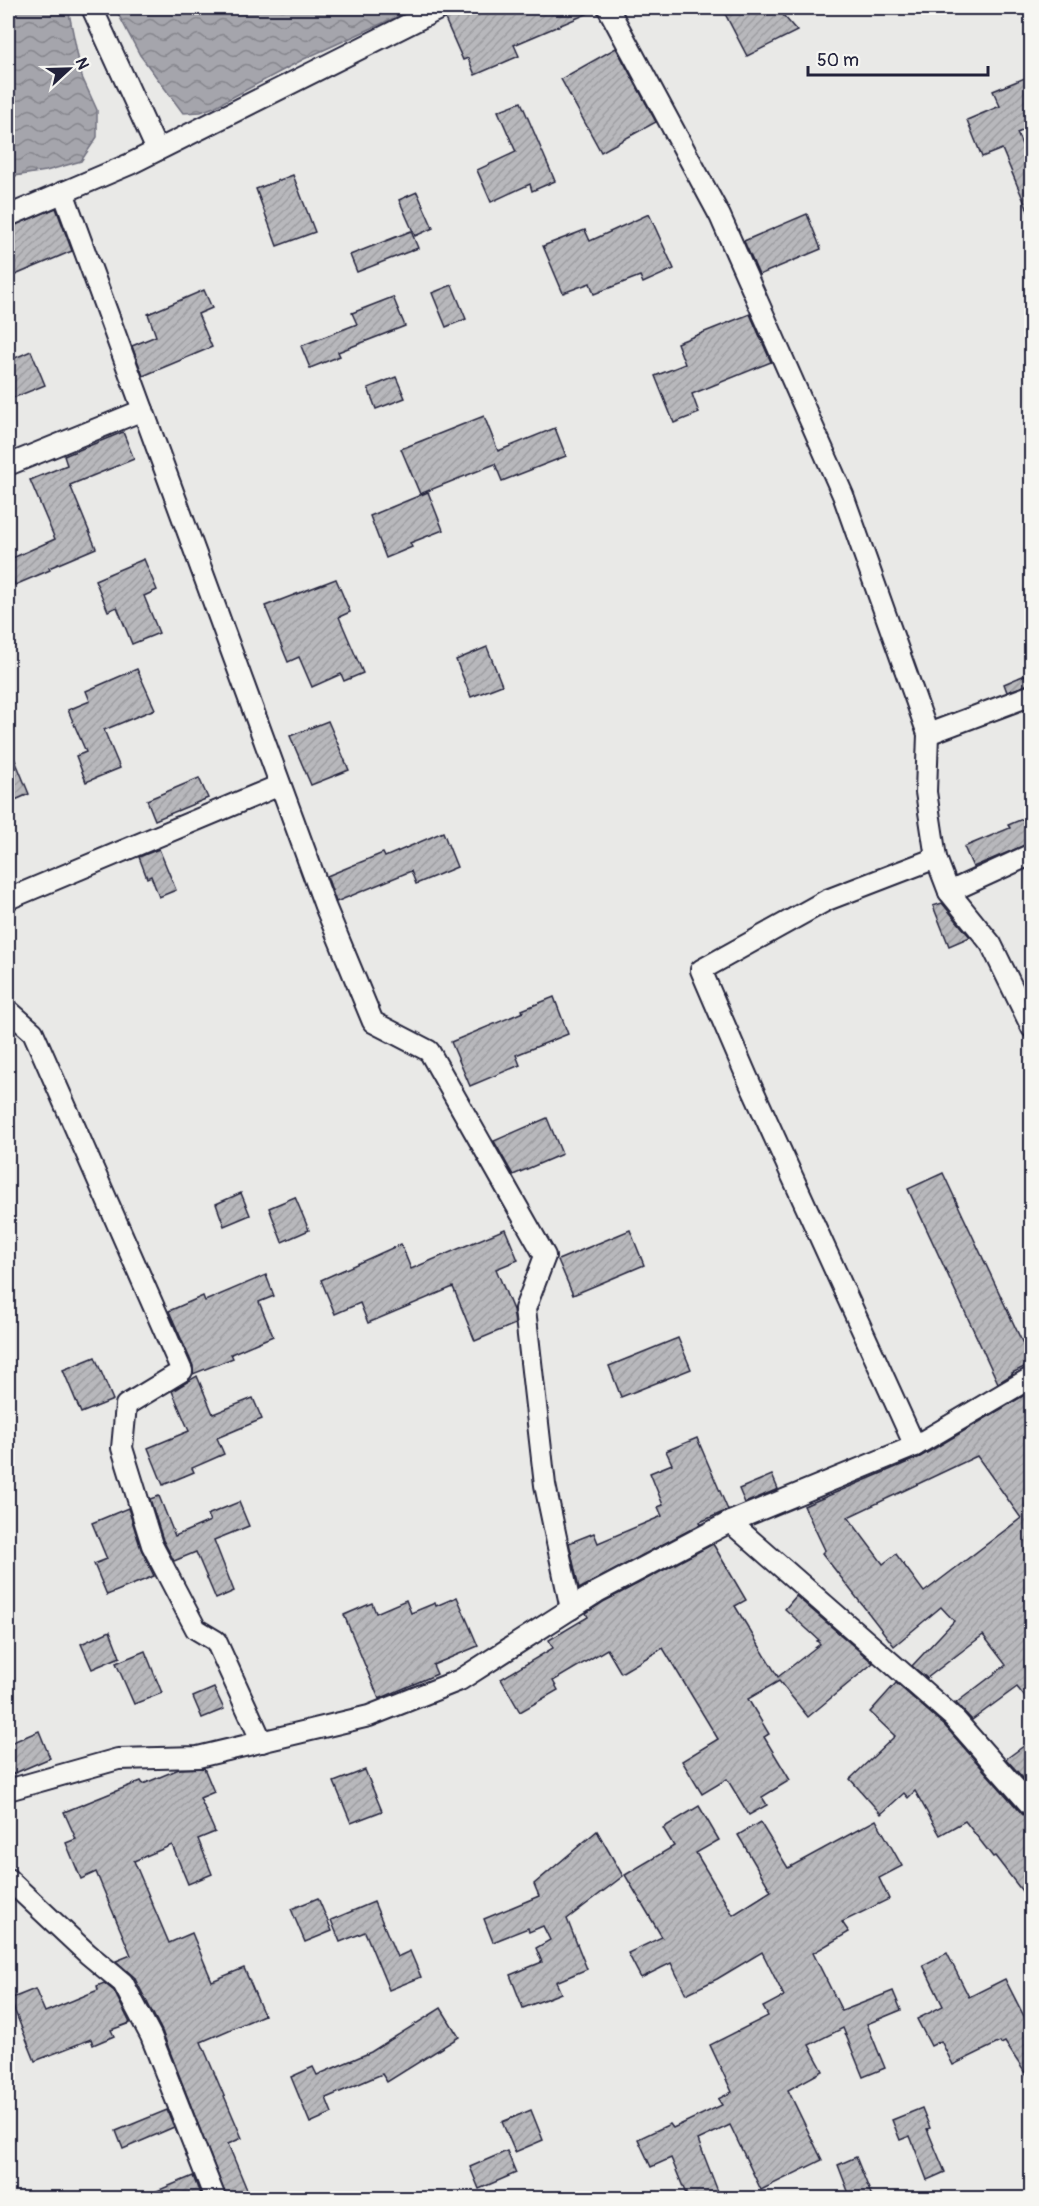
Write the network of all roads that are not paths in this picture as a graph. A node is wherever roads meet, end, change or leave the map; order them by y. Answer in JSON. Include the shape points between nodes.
{"nodes":[{"id":1,"x":92,"y":8,"type":"edge"},
{"id":2,"x":441,"y":8,"type":"edge"},
{"id":3,"x":608,"y":8,"type":"edge"},
{"id":4,"x":157,"y":150,"type":"junction"},
{"id":5,"x":63,"y":192,"type":"junction"},
{"id":6,"x":8,"y":216,"type":"edge"},
{"id":7,"x":143,"y":410,"type":"junction"},
{"id":8,"x":8,"y":465,"type":"edge"},
{"id":9,"x":1032,"y":695,"type":"edge"},
{"id":10,"x":928,"y":734,"type":"junction"},
{"id":11,"x":280,"y":785,"type":"junction"},
{"id":12,"x":1032,"y":854,"type":"edge"},
{"id":13,"x":936,"y":858,"type":"junction"},
{"id":14,"x":949,"y":892,"type":"junction"},
{"id":15,"x":8,"y":899,"type":"edge"},
{"id":16,"x":8,"y":1010,"type":"edge"},
{"id":17,"x":1032,"y":1028,"type":"edge"},
{"id":18,"x":1032,"y":1377,"type":"edge"},
{"id":19,"x":915,"y":1446,"type":"junction"},
{"id":20,"x":730,"y":1522,"type":"junction"},
{"id":21,"x":571,"y":1609,"type":"junction"},
{"id":22,"x":262,"y":1742,"type":"junction"},
{"id":23,"x":8,"y":1790,"type":"edge"},
{"id":24,"x":1032,"y":1807,"type":"edge"},
{"id":25,"x":8,"y":1879,"type":"edge"},
{"id":26,"x":215,"y":2199,"type":"edge"}],
"edges":[{"from":1,"to":4,"type":"street"},
{"from":2,"to":4,"type":"street"},
{"from":3,"to":10,"type":"street","via":[[720,216],[839,484]]},
{"from":4,"to":5,"type":"street"},
{"from":5,"to":6,"type":"street"},
{"from":5,"to":7,"type":"street"},
{"from":7,"to":8,"type":"street"},
{"from":7,"to":11,"type":"street"},
{"from":9,"to":10,"type":"street"},
{"from":10,"to":13,"type":"street","via":[[927,792]]},
{"from":11,"to":15,"type":"street"},
{"from":11,"to":21,"type":"street","via":[[373,1022],[429,1051],[544,1256],[525,1309],[545,1485]]},
{"from":12,"to":14,"type":"street"},
{"from":13,"to":14,"type":"street"},
{"from":13,"to":19,"type":"street","via":[[827,900],[701,970]]},
{"from":14,"to":17,"type":"street","via":[[991,944]]},
{"from":16,"to":22,"type":"street","via":[[33,1032],[182,1371],[126,1405],[122,1448],[152,1545],[196,1629],[216,1641]]},
{"from":18,"to":19,"type":"street"},
{"from":19,"to":20,"type":"street"},
{"from":20,"to":21,"type":"street"},
{"from":20,"to":24,"type":"street","via":[[953,1717]]},
{"from":21,"to":22,"type":"street","via":[[460,1680],[369,1716]]},
{"from":22,"to":23,"type":"street","via":[[198,1757],[118,1759]]},
{"from":25,"to":26,"type":"street","via":[[123,1983],[151,2036]]}]}
